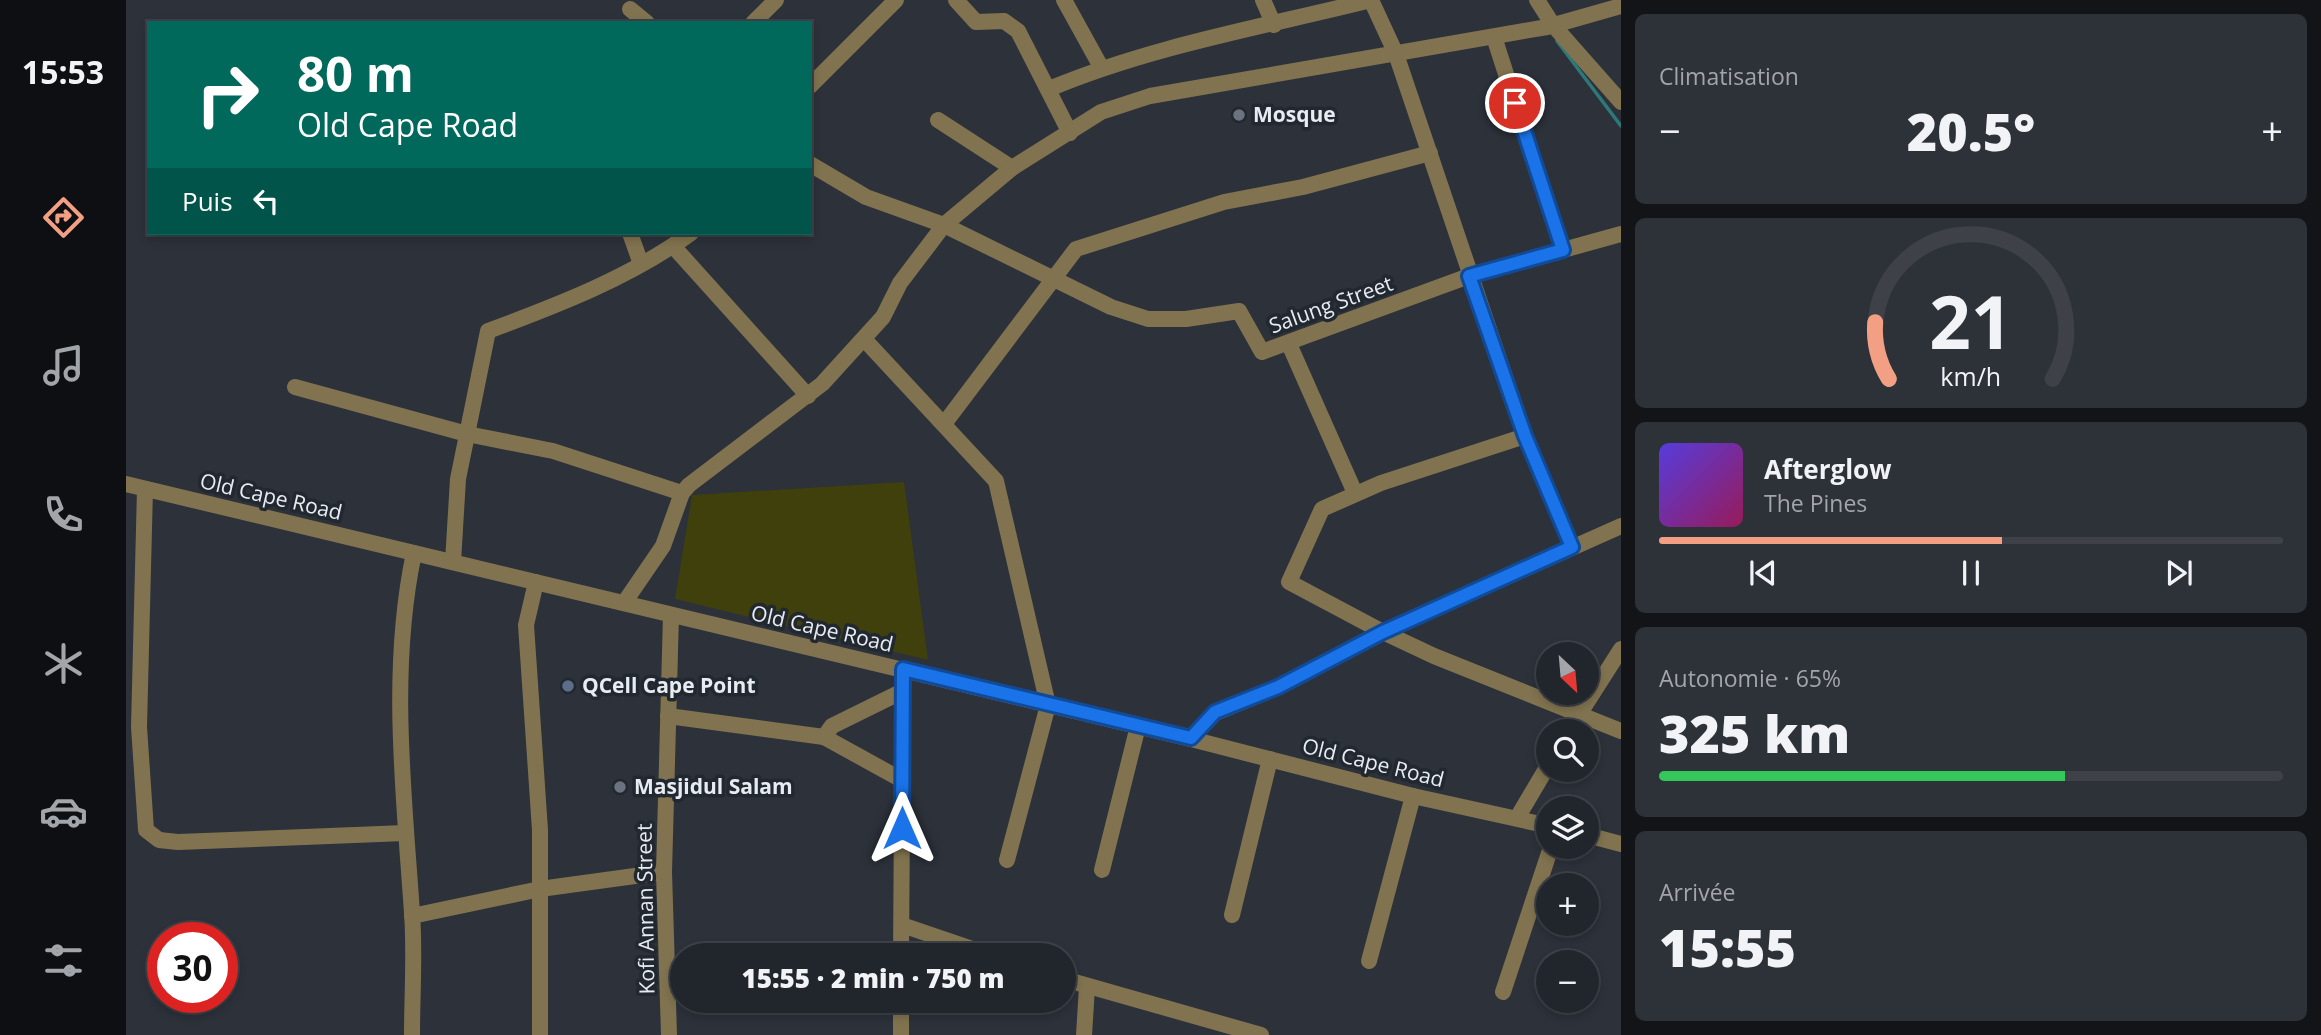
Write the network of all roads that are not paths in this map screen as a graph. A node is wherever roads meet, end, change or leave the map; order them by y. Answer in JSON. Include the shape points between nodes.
{"nodes":[{"id":1,"x":776,"y":0,"type":"edge"},
{"id":2,"x":956,"y":0,"type":"edge"},
{"id":3,"x":1064,"y":0,"type":"edge"},
{"id":4,"x":1263,"y":0,"type":"edge"},
{"id":5,"x":1371,"y":0,"type":"edge"},
{"id":6,"x":1537,"y":0,"type":"edge"},
{"id":7,"x":888,"y":3,"type":"edge"},
{"id":8,"x":1621,"y":6,"type":"edge"},
{"id":9,"x":631,"y":9,"type":"dead end"},
{"id":10,"x":645,"y":21,"type":"edge"},
{"id":11,"x":755,"y":21,"type":"edge"},
{"id":12,"x":1274,"y":24,"type":"junction"},
{"id":13,"x":1553,"y":25,"type":"junction"},
{"id":14,"x":1494,"y":37,"type":"junction"},
{"id":15,"x":1396,"y":54,"type":"junction"},
{"id":16,"x":1101,"y":67,"type":"junction"},
{"id":17,"x":812,"y":84,"type":"edge"},
{"id":18,"x":1049,"y":89,"type":"junction"},
{"id":19,"x":1621,"y":102,"type":"edge"},
{"id":20,"x":938,"y":120,"type":"dead end"},
{"id":21,"x":1070,"y":133,"type":"junction"},
{"id":22,"x":1430,"y":153,"type":"junction"},
{"id":23,"x":812,"y":165,"type":"edge"},
{"id":24,"x":1012,"y":168,"type":"junction"},
{"id":25,"x":944,"y":225,"type":"junction"},
{"id":26,"x":1621,"y":234,"type":"edge"},
{"id":27,"x":631,"y":235,"type":"edge"},
{"id":28,"x":688,"y":235,"type":"edge"},
{"id":29,"x":673,"y":246,"type":"junction"},
{"id":30,"x":1563,"y":250,"type":"junction"},
{"id":31,"x":640,"y":264,"type":"junction"},
{"id":32,"x":1469,"y":276,"type":"junction"},
{"id":33,"x":1054,"y":278,"type":"junction"},
{"id":34,"x":864,"y":339,"type":"junction"},
{"id":35,"x":1289,"y":344,"type":"junction"},
{"id":36,"x":295,"y":387,"type":"dead end"},
{"id":37,"x":808,"y":396,"type":"junction"},
{"id":38,"x":944,"y":424,"type":"junction"},
{"id":39,"x":467,"y":434,"type":"junction"},
{"id":40,"x":1525,"y":436,"type":"junction"},
{"id":41,"x":126,"y":484,"type":"edge"},
{"id":42,"x":145,"y":489,"type":"junction"},
{"id":43,"x":682,"y":493,"type":"junction"},
{"id":44,"x":1355,"y":493,"type":"junction"},
{"id":45,"x":1621,"y":526,"type":"edge"},
{"id":46,"x":1572,"y":547,"type":"junction"},
{"id":47,"x":414,"y":553,"type":"junction"},
{"id":48,"x":453,"y":562,"type":"junction"},
{"id":49,"x":536,"y":582,"type":"junction"},
{"id":50,"x":624,"y":603,"type":"junction"},
{"id":51,"x":671,"y":615,"type":"junction"},
{"id":52,"x":1383,"y":632,"type":"junction"},
{"id":53,"x":1621,"y":649,"type":"edge"},
{"id":54,"x":903,"y":669,"type":"junction"},
{"id":55,"x":903,"y":691,"type":"junction"},
{"id":56,"x":1048,"y":705,"type":"junction"},
{"id":57,"x":1580,"y":712,"type":"junction"},
{"id":58,"x":668,"y":716,"type":"junction"},
{"id":59,"x":1576,"y":719,"type":"edge"},
{"id":60,"x":1138,"y":726,"type":"junction"},
{"id":61,"x":1621,"y":731,"type":"edge"},
{"id":62,"x":824,"y":737,"type":"junction"},
{"id":63,"x":1191,"y":738,"type":"junction"},
{"id":64,"x":1270,"y":759,"type":"junction"},
{"id":65,"x":902,"y":780,"type":"junction"},
{"id":66,"x":1538,"y":782,"type":"edge"},
{"id":67,"x":1413,"y":796,"type":"junction"},
{"id":68,"x":1517,"y":818,"type":"junction"},
{"id":69,"x":1536,"y":823,"type":"edge"},
{"id":70,"x":405,"y":833,"type":"junction"},
{"id":71,"x":1599,"y":838,"type":"edge"},
{"id":72,"x":1621,"y":844,"type":"edge"},
{"id":73,"x":1546,"y":859,"type":"edge"},
{"id":74,"x":1007,"y":860,"type":"dead end"},
{"id":75,"x":1102,"y":870,"type":"dead end"},
{"id":76,"x":664,"y":872,"type":"junction"},
{"id":77,"x":540,"y":889,"type":"junction"},
{"id":78,"x":1232,"y":915,"type":"dead end"},
{"id":79,"x":412,"y":916,"type":"junction"},
{"id":80,"x":902,"y":925,"type":"junction"},
{"id":81,"x":901,"y":943,"type":"edge"},
{"id":82,"x":955,"y":943,"type":"edge"},
{"id":83,"x":1369,"y":961,"type":"dead end"},
{"id":84,"x":1076,"y":983,"type":"edge"},
{"id":85,"x":1087,"y":987,"type":"junction"},
{"id":86,"x":1503,"y":992,"type":"dead end"},
{"id":87,"x":901,"y":1013,"type":"edge"},
{"id":88,"x":412,"y":1035,"type":"edge"},
{"id":89,"x":540,"y":1035,"type":"edge"},
{"id":90,"x":669,"y":1035,"type":"edge"},
{"id":91,"x":901,"y":1035,"type":"edge"},
{"id":92,"x":1084,"y":1035,"type":"edge"},
{"id":93,"x":1261,"y":1035,"type":"edge"}],
"edges":[{"from":1,"to":11,"type":"street"},
{"from":2,"to":18,"type":"street","via":[[976,22],[1009,23],[1028,47]]},
{"from":3,"to":16,"type":"street"},
{"from":4,"to":12,"type":"street"},
{"from":5,"to":12,"type":"street"},
{"from":5,"to":15,"type":"street"},
{"from":6,"to":13,"type":"street"},
{"from":7,"to":17,"type":"street"},
{"from":8,"to":13,"type":"street"},
{"from":9,"to":10,"type":"street"},
{"from":12,"to":16,"type":"street"},
{"from":13,"to":14,"type":"street"},
{"from":13,"to":19,"type":"street"},
{"from":14,"to":15,"type":"street"},
{"from":14,"to":30,"type":"street"},
{"from":15,"to":21,"type":"street","via":[[1150,96],[1101,112]]},
{"from":15,"to":22,"type":"street"},
{"from":16,"to":18,"type":"street"},
{"from":18,"to":21,"type":"street"},
{"from":20,"to":24,"type":"street"},
{"from":21,"to":24,"type":"street"},
{"from":22,"to":32,"type":"street"},
{"from":22,"to":33,"type":"street","via":[[1303,187],[1224,202],[1135,229],[1076,249]]},
{"from":23,"to":25,"type":"street","name":"Salung Street","via":[[866,197]]},
{"from":24,"to":25,"type":"street"},
{"from":25,"to":33,"type":"street","name":"Salung Street"},
{"from":25,"to":34,"type":"street"},
{"from":26,"to":30,"type":"street","name":"Salung Street"},
{"from":27,"to":31,"type":"street"},
{"from":28,"to":29,"type":"street"},
{"from":29,"to":31,"type":"street"},
{"from":29,"to":37,"type":"street"},
{"from":30,"to":32,"type":"street","name":"Salung Street"},
{"from":31,"to":39,"type":"street","via":[[562,304],[488,331]]},
{"from":32,"to":35,"type":"street","name":"Salung Street"},
{"from":32,"to":40,"type":"street"},
{"from":33,"to":35,"type":"street","name":"Salung Street","via":[[1111,307],[1148,319],[1239,311],[1262,352]]},
{"from":33,"to":38,"type":"street"},
{"from":34,"to":37,"type":"street"},
{"from":34,"to":38,"type":"street"},
{"from":35,"to":44,"type":"street"},
{"from":36,"to":39,"type":"street"},
{"from":37,"to":43,"type":"street","via":[[707,469]]},
{"from":38,"to":56,"type":"street","via":[[996,481]]},
{"from":39,"to":43,"type":"street","via":[[553,451]]},
{"from":39,"to":48,"type":"street","via":[[454,510]]},
{"from":40,"to":44,"type":"street"},
{"from":40,"to":46,"type":"street"},
{"from":41,"to":42,"type":"street","name":"Old Cape Road"},
{"from":42,"to":47,"type":"street","name":"Old Cape Road"},
{"from":42,"to":70,"type":"street","via":[[139,727],[146,830],[159,840],[178,842]]},
{"from":43,"to":50,"type":"street","via":[[663,546]]},
{"from":44,"to":52,"type":"street","via":[[1322,509],[1289,582]]},
{"from":45,"to":46,"type":"street"},
{"from":46,"to":52,"type":"street"},
{"from":47,"to":48,"type":"street","name":"Old Cape Road"},
{"from":47,"to":70,"type":"street","via":[[403,617]]},
{"from":48,"to":49,"type":"street","name":"Old Cape Road"},
{"from":49,"to":50,"type":"street","name":"Old Cape Road"},
{"from":49,"to":77,"type":"street","via":[[526,625]]},
{"from":50,"to":51,"type":"street","name":"Old Cape Road"},
{"from":51,"to":54,"type":"street","name":"Old Cape Road"},
{"from":51,"to":58,"type":"street","name":"Kofi Annan Street"},
{"from":52,"to":57,"type":"street"},
{"from":52,"to":63,"type":"street","via":[[1278,687],[1215,712]]},
{"from":53,"to":57,"type":"street"},
{"from":54,"to":55,"type":"street"},
{"from":54,"to":56,"type":"street","name":"Old Cape Road"},
{"from":55,"to":62,"type":"street","via":[[832,726]]},
{"from":55,"to":65,"type":"street"},
{"from":56,"to":60,"type":"street","name":"Old Cape Road"},
{"from":56,"to":74,"type":"street"},
{"from":57,"to":59,"type":"street"},
{"from":57,"to":61,"type":"street"},
{"from":58,"to":62,"type":"street"},
{"from":58,"to":76,"type":"street","name":"Kofi Annan Street"},
{"from":60,"to":63,"type":"street","name":"Old Cape Road"},
{"from":60,"to":75,"type":"street"},
{"from":62,"to":65,"type":"street"},
{"from":63,"to":64,"type":"street","name":"Old Cape Road"},
{"from":64,"to":67,"type":"street","name":"Old Cape Road"},
{"from":64,"to":78,"type":"street"},
{"from":65,"to":80,"type":"street"},
{"from":66,"to":68,"type":"street"},
{"from":67,"to":68,"type":"street","name":"Old Cape Road"},
{"from":67,"to":83,"type":"street"},
{"from":68,"to":69,"type":"street","name":"Old Cape Road"},
{"from":70,"to":79,"type":"street"},
{"from":71,"to":72,"type":"street"},
{"from":73,"to":86,"type":"street"},
{"from":76,"to":77,"type":"street"},
{"from":76,"to":90,"type":"street","name":"Kofi Annan Street"},
{"from":77,"to":79,"type":"street"},
{"from":77,"to":89,"type":"street"},
{"from":79,"to":88,"type":"street"},
{"from":80,"to":81,"type":"street"},
{"from":80,"to":82,"type":"street"},
{"from":84,"to":85,"type":"street"},
{"from":85,"to":92,"type":"street"},
{"from":85,"to":93,"type":"street"},
{"from":87,"to":91,"type":"street"}]}
